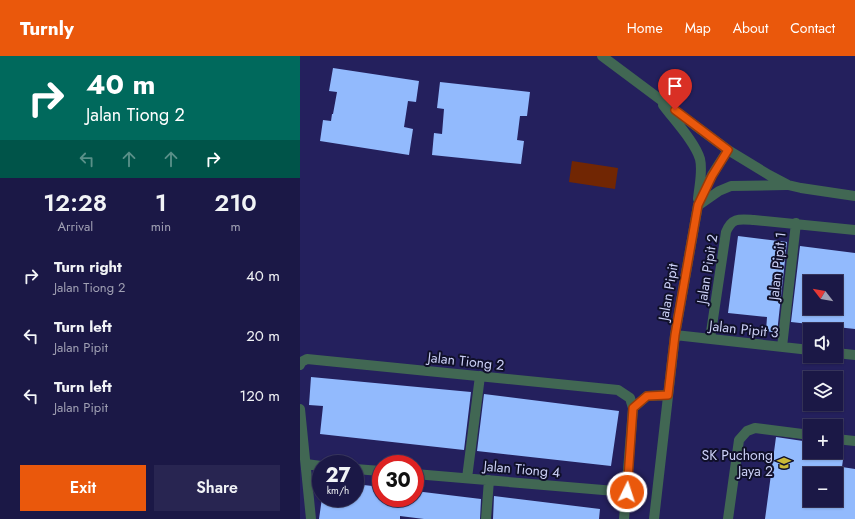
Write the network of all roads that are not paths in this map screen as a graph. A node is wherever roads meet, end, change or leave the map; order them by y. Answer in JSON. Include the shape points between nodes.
{"nodes":[{"id":1,"x":602,"y":56,"type":"edge"},
{"id":2,"x":654,"y":94,"type":"junction"},
{"id":3,"x":728,"y":150,"type":"junction"},
{"id":4,"x":788,"y":184,"type":"junction"},
{"id":5,"x":855,"y":196,"type":"edge"},
{"id":6,"x":698,"y":205,"type":"junction"},
{"id":7,"x":796,"y":223,"type":"junction"},
{"id":8,"x":855,"y":230,"type":"edge"},
{"id":9,"x":675,"y":335,"type":"junction"},
{"id":10,"x":710,"y":339,"type":"junction"},
{"id":11,"x":782,"y":347,"type":"junction"},
{"id":12,"x":803,"y":349,"type":"edge"},
{"id":13,"x":843,"y":354,"type":"edge"},
{"id":14,"x":855,"y":355,"type":"edge"},
{"id":15,"x":300,"y":365,"type":"edge"},
{"id":16,"x":480,"y":376,"type":"junction"},
{"id":17,"x":668,"y":395,"type":"junction"},
{"id":18,"x":631,"y":403,"type":"junction"},
{"id":19,"x":300,"y":408,"type":"edge"},
{"id":20,"x":803,"y":434,"type":"edge"},
{"id":21,"x":843,"y":440,"type":"edge"},
{"id":22,"x":855,"y":441,"type":"edge"},
{"id":23,"x":306,"y":464,"type":"junction"},
{"id":24,"x":312,"y":465,"type":"edge"},
{"id":25,"x":424,"y":475,"type":"edge"},
{"id":26,"x":467,"y":478,"type":"junction"},
{"id":27,"x":489,"y":480,"type":"junction"},
{"id":28,"x":627,"y":492,"type":"junction"},
{"id":29,"x":311,"y":519,"type":"edge"},
{"id":30,"x":486,"y":519,"type":"edge"},
{"id":31,"x":624,"y":519,"type":"edge"},
{"id":32,"x":654,"y":519,"type":"edge"},
{"id":33,"x":728,"y":519,"type":"edge"}],
"edges":[{"from":1,"to":2,"type":"street"},
{"from":2,"to":3,"type":"street"},
{"from":2,"to":6,"type":"street","via":[[694,146],[700,159]]},
{"from":3,"to":4,"type":"street"},
{"from":3,"to":6,"type":"street","name":"Jalan Pipit"},
{"from":4,"to":5,"type":"street"},
{"from":4,"to":6,"type":"street","via":[[731,186]]},
{"from":6,"to":9,"type":"street","name":"Jalan Pipit"},
{"from":7,"to":8,"type":"street","name":"Jalan Pipit 1"},
{"from":7,"to":10,"type":"street","name":"Jalan Pipit 2","via":[[741,219],[733,221],[729,226]]},
{"from":7,"to":11,"type":"street","name":"Jalan Pipit 1"},
{"from":9,"to":10,"type":"street","name":"Jalan Pipit 3"},
{"from":9,"to":17,"type":"street","name":"Jalan Pipit"},
{"from":10,"to":11,"type":"street","name":"Jalan Pipit 3"},
{"from":11,"to":12,"type":"street","name":"Jalan Pipit 3"},
{"from":13,"to":14,"type":"street"},
{"from":15,"to":16,"type":"street","name":"Jalan Tiong 2","via":[[307,359]]},
{"from":16,"to":18,"type":"street","name":"Jalan Tiong 2","via":[[618,390]]},
{"from":16,"to":26,"type":"street"},
{"from":17,"to":18,"type":"street","via":[[647,396]]},
{"from":17,"to":32,"type":"street","name":"Jalan Pipit"},
{"from":18,"to":28,"type":"street"},
{"from":19,"to":23,"type":"street"},
{"from":20,"to":33,"type":"street","via":[[755,428],[747,431],[739,440]]},
{"from":21,"to":22,"type":"street"},
{"from":23,"to":24,"type":"street"},
{"from":23,"to":29,"type":"street"},
{"from":25,"to":26,"type":"street","name":"Jalan Tiong 4"},
{"from":26,"to":27,"type":"street","name":"Jalan Tiong 4"},
{"from":27,"to":28,"type":"street","name":"Jalan Tiong 4"},
{"from":27,"to":30,"type":"street"},
{"from":28,"to":31,"type":"street"}]}
